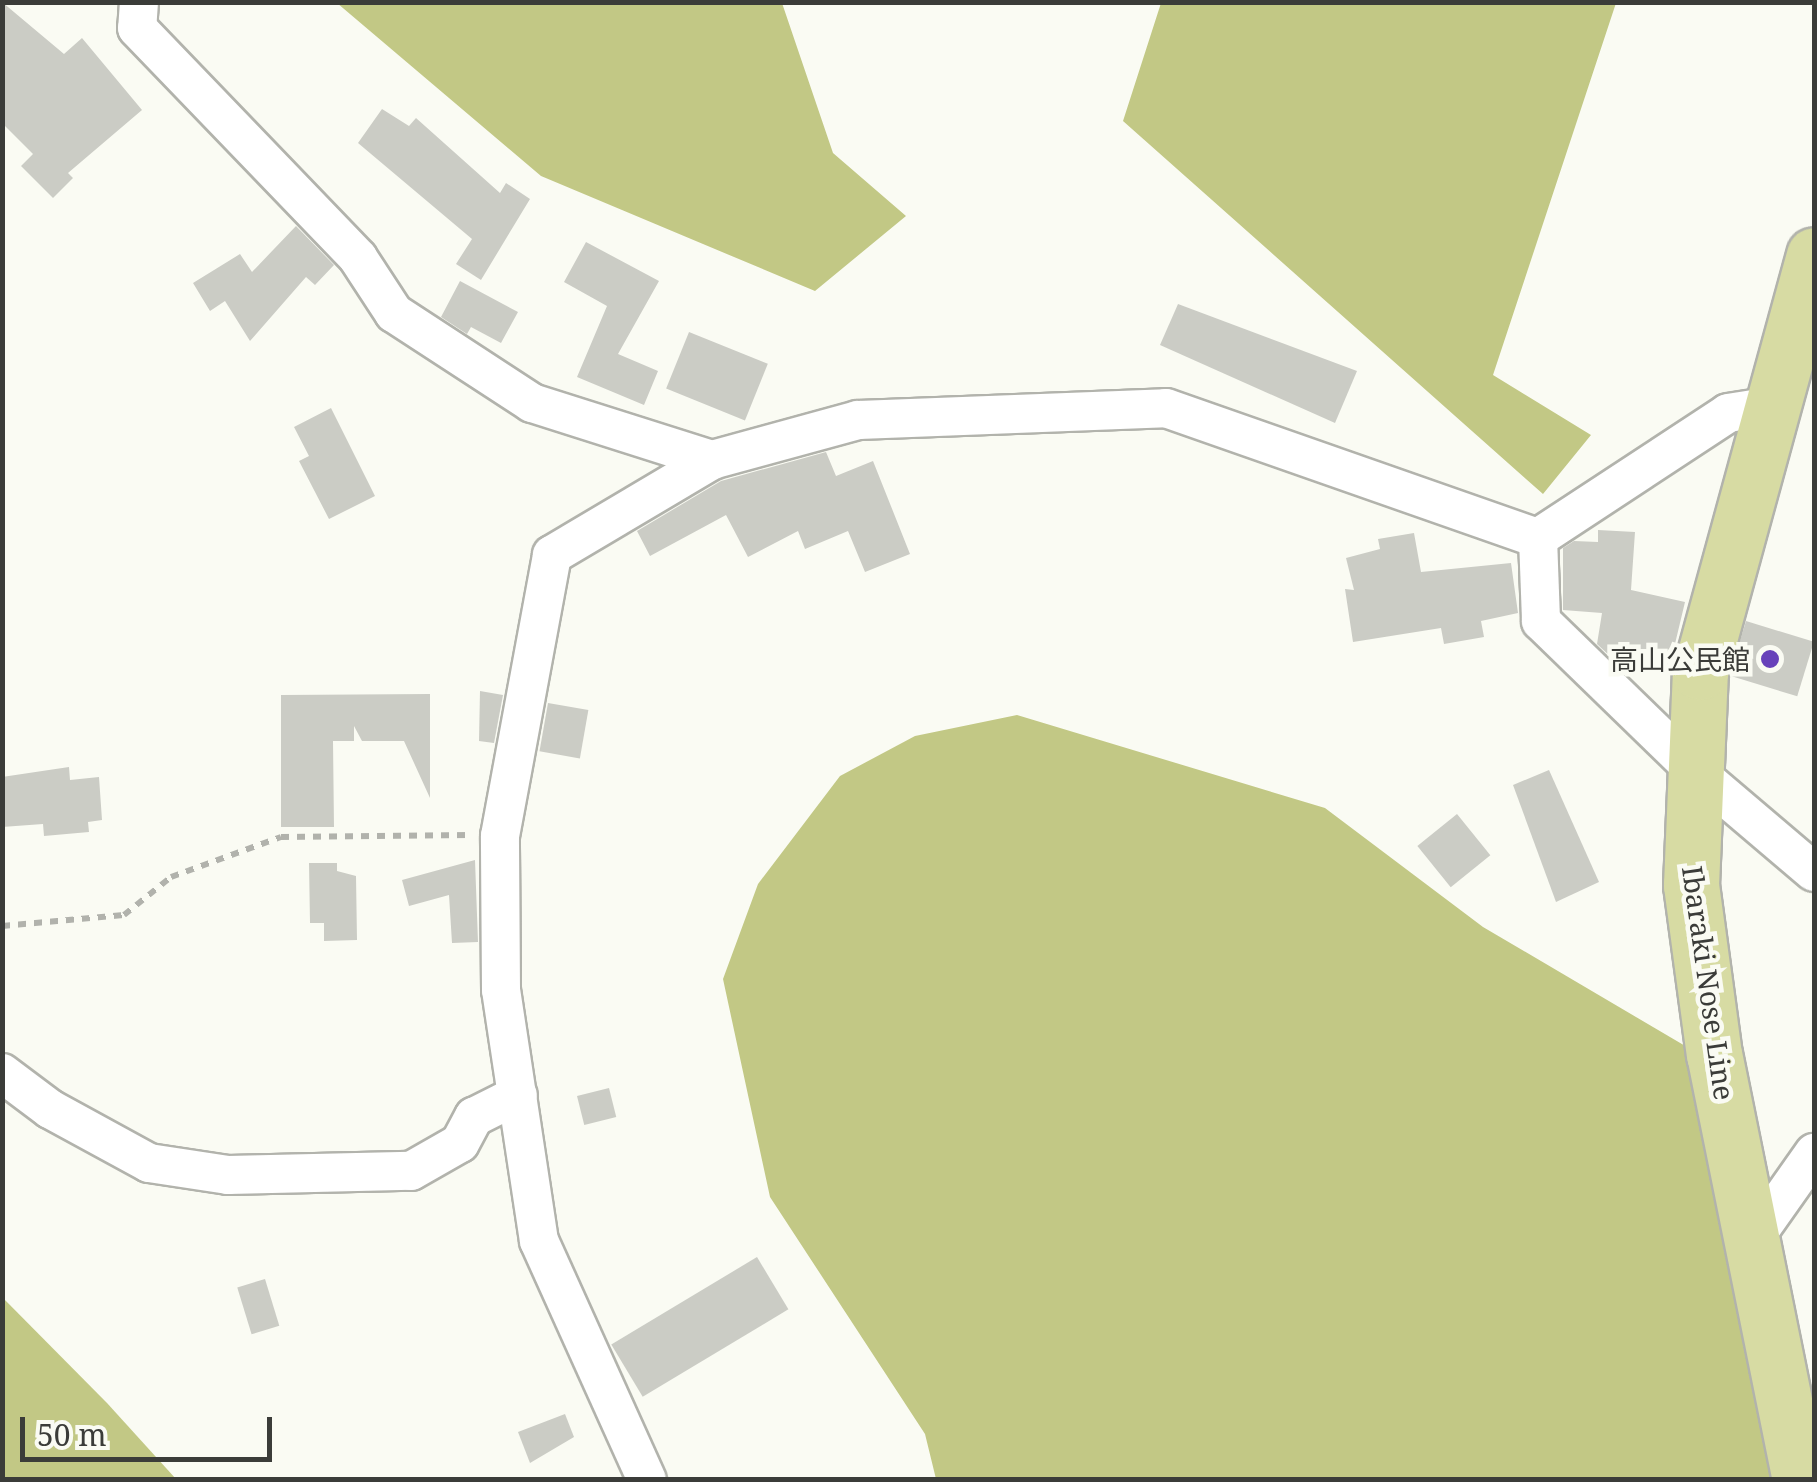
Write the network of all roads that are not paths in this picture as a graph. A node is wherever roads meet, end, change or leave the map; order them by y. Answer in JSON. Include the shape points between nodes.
{"nodes":[{"id":1,"x":139,"y":2,"type":"edge"},
{"id":2,"x":1814,"y":255,"type":"edge"},
{"id":3,"x":1772,"y":406,"type":"junction"},
{"id":4,"x":712,"y":460,"type":"junction"},
{"id":5,"x":1538,"y":538,"type":"junction"},
{"id":6,"x":1694,"y":770,"type":"junction"},
{"id":7,"x":1814,"y":872,"type":"edge"},
{"id":8,"x":2,"y":1073,"type":"edge"},
{"id":9,"x":518,"y":1096,"type":"junction"},
{"id":10,"x":1814,"y":1153,"type":"edge"},
{"id":11,"x":1752,"y":1241,"type":"junction"},
{"id":12,"x":647,"y":1480,"type":"edge"},
{"id":13,"x":1800,"y":1480,"type":"edge"}],
"edges":[{"from":1,"to":4,"type":"street","via":[[137,28],[358,258],[394,312],[532,402]]},
{"from":2,"to":3,"type":"main road","name":"Ibaraki Nose Line"},
{"from":3,"to":5,"type":"street","via":[[1728,412]]},
{"from":3,"to":6,"type":"main road","name":"Ibaraki Nose Line","via":[[1700,672]]},
{"from":4,"to":5,"type":"street","via":[[858,420],[1166,408]]},
{"from":4,"to":9,"type":"street","via":[[552,555],[500,836],[501,990]]},
{"from":5,"to":6,"type":"street","via":[[1541,621]]},
{"from":6,"to":7,"type":"street"},
{"from":6,"to":11,"type":"main road","name":"Ibaraki Nose Line","via":[[1691,885],[1714,1054]]},
{"from":8,"to":9,"type":"street","via":[[50,1109],[149,1163],[228,1175],[411,1172],[460,1144],[474,1117]]},
{"from":9,"to":12,"type":"street","via":[[539,1241]]},
{"from":10,"to":11,"type":"street"},
{"from":11,"to":13,"type":"main road","name":"Ibaraki Nose Line"}]}
